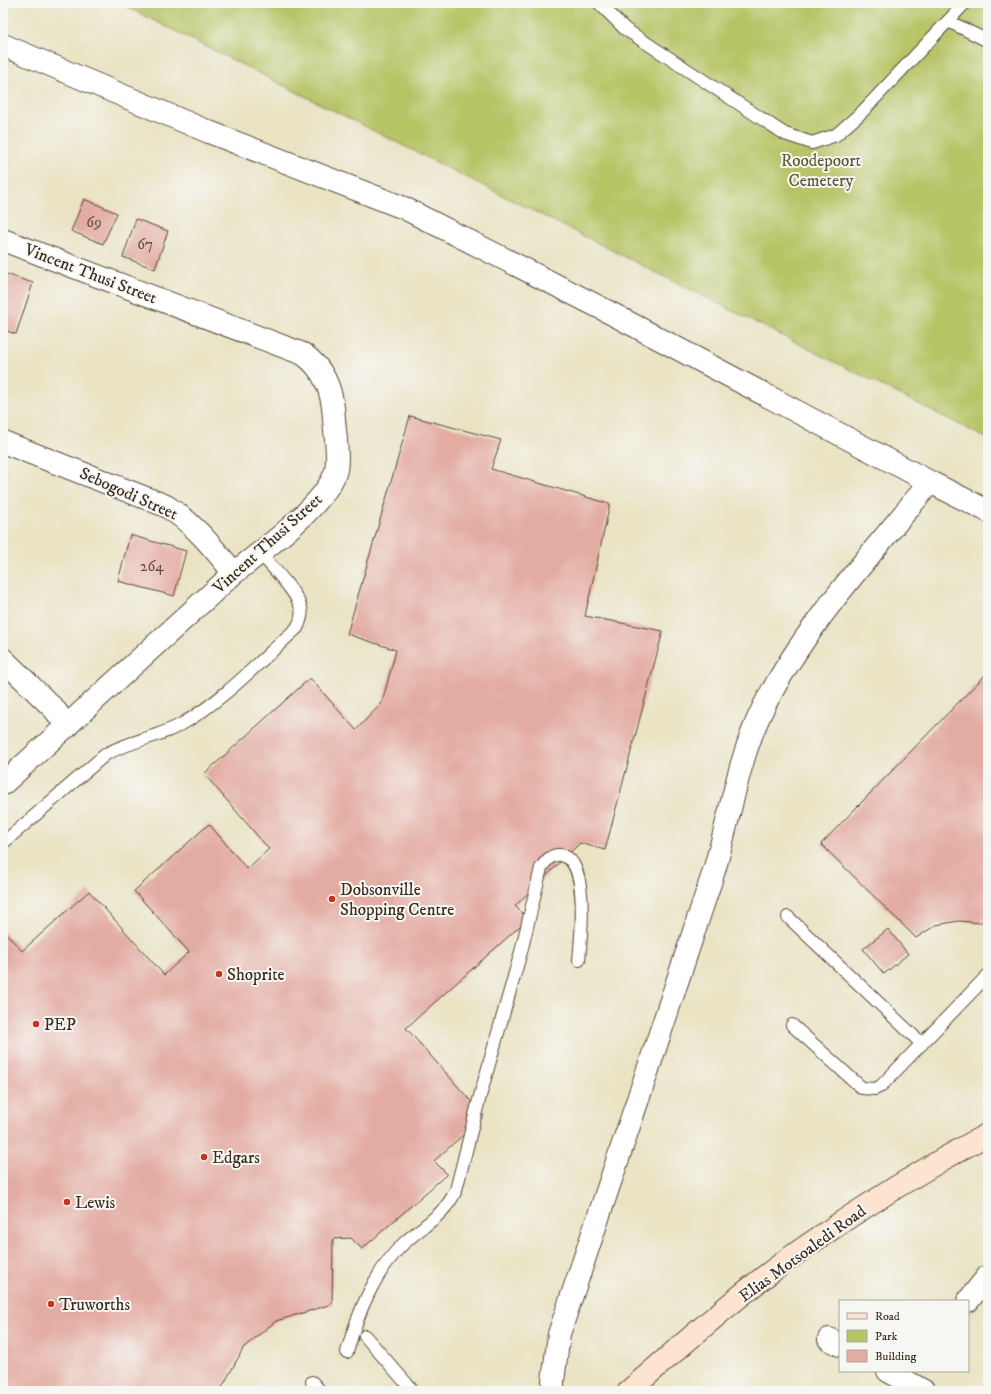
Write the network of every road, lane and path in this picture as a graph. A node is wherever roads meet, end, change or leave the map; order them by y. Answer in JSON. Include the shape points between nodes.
{"nodes":[{"id":1,"x":599,"y":3,"type":"edge"},
{"id":2,"x":965,"y":3,"type":"edge"},
{"id":3,"x":948,"y":21,"type":"junction"},
{"id":4,"x":988,"y":41,"type":"edge"},
{"id":5,"x":3,"y":45,"type":"edge"},
{"id":6,"x":3,"y":240,"type":"edge"},
{"id":7,"x":3,"y":442,"type":"edge"},
{"id":8,"x":930,"y":482,"type":"junction"},
{"id":9,"x":988,"y":511,"type":"edge"},
{"id":10,"x":260,"y":553,"type":"junction"},
{"id":11,"x":234,"y":573,"type":"junction"},
{"id":12,"x":3,"y":658,"type":"edge"},
{"id":13,"x":67,"y":727,"type":"junction"},
{"id":14,"x":3,"y":784,"type":"edge"},
{"id":15,"x":3,"y":843,"type":"edge"},
{"id":16,"x":788,"y":917,"type":"dead end"},
{"id":17,"x":579,"y":960,"type":"dead end"},
{"id":18,"x":988,"y":975,"type":"edge"},
{"id":19,"x":792,"y":1025,"type":"dead end"},
{"id":20,"x":922,"y":1044,"type":"junction"},
{"id":21,"x":988,"y":1134,"type":"edge"},
{"id":22,"x":988,"y":1276,"type":"edge"},
{"id":23,"x":969,"y":1300,"type":"edge"},
{"id":24,"x":365,"y":1336,"type":"dead end"},
{"id":25,"x":347,"y":1352,"type":"dead end"},
{"id":26,"x":891,"y":1372,"type":"edge"},
{"id":27,"x":312,"y":1382,"type":"dead end"},
{"id":28,"x":918,"y":1382,"type":"edge"},
{"id":29,"x":320,"y":1391,"type":"edge"},
{"id":30,"x":413,"y":1391,"type":"edge"},
{"id":31,"x":554,"y":1391,"type":"edge"},
{"id":32,"x":629,"y":1391,"type":"edge"}],
"edges":[{"from":1,"to":3,"type":"lane","via":[[625,29],[651,47],[785,134],[812,143],[836,135],[862,112]]},
{"from":2,"to":3,"type":"lane"},
{"from":3,"to":4,"type":"lane"},
{"from":5,"to":8,"type":"street","via":[[209,132],[404,208],[601,308]]},
{"from":6,"to":10,"type":"street","name":"Vincent Thusi Street","via":[[290,348],[308,357],[318,367],[327,379],[331,395],[337,454],[336,469],[332,481],[319,499]]},
{"from":7,"to":11,"type":"street","name":"Sebogodi Street","via":[[166,506],[197,528]]},
{"from":8,"to":9,"type":"street"},
{"from":8,"to":31,"type":"street","via":[[805,637],[763,708],[743,759],[713,874],[559,1334]]},
{"from":10,"to":11,"type":"street","name":"Vincent Thusi Street"},
{"from":10,"to":15,"type":"lane","via":[[289,587],[301,607],[302,619],[297,628],[206,709],[181,725],[123,745],[106,754]]},
{"from":11,"to":13,"type":"street","name":"Vincent Thusi Street"},
{"from":12,"to":13,"type":"street","via":[[55,710]]},
{"from":13,"to":14,"type":"street","name":"Vincent Thusi Street"},
{"from":16,"to":20,"type":"lane"},
{"from":17,"to":25,"type":"lane","via":[[583,922],[578,876],[575,864],[570,858],[557,855],[550,857],[541,868],[521,952],[456,1190],[450,1203],[440,1214],[413,1235],[385,1265],[355,1324]]},
{"from":18,"to":20,"type":"lane"},
{"from":19,"to":20,"type":"lane","via":[[862,1088],[881,1086]]},
{"from":21,"to":32,"type":"main road","name":"Elias Motsoaledi Road","via":[[932,1164],[804,1247],[708,1323]]},
{"from":22,"to":23,"type":"street"},
{"from":24,"to":30,"type":"lane"},
{"from":26,"to":28,"type":"street"},
{"from":27,"to":29,"type":"lane"}]}
